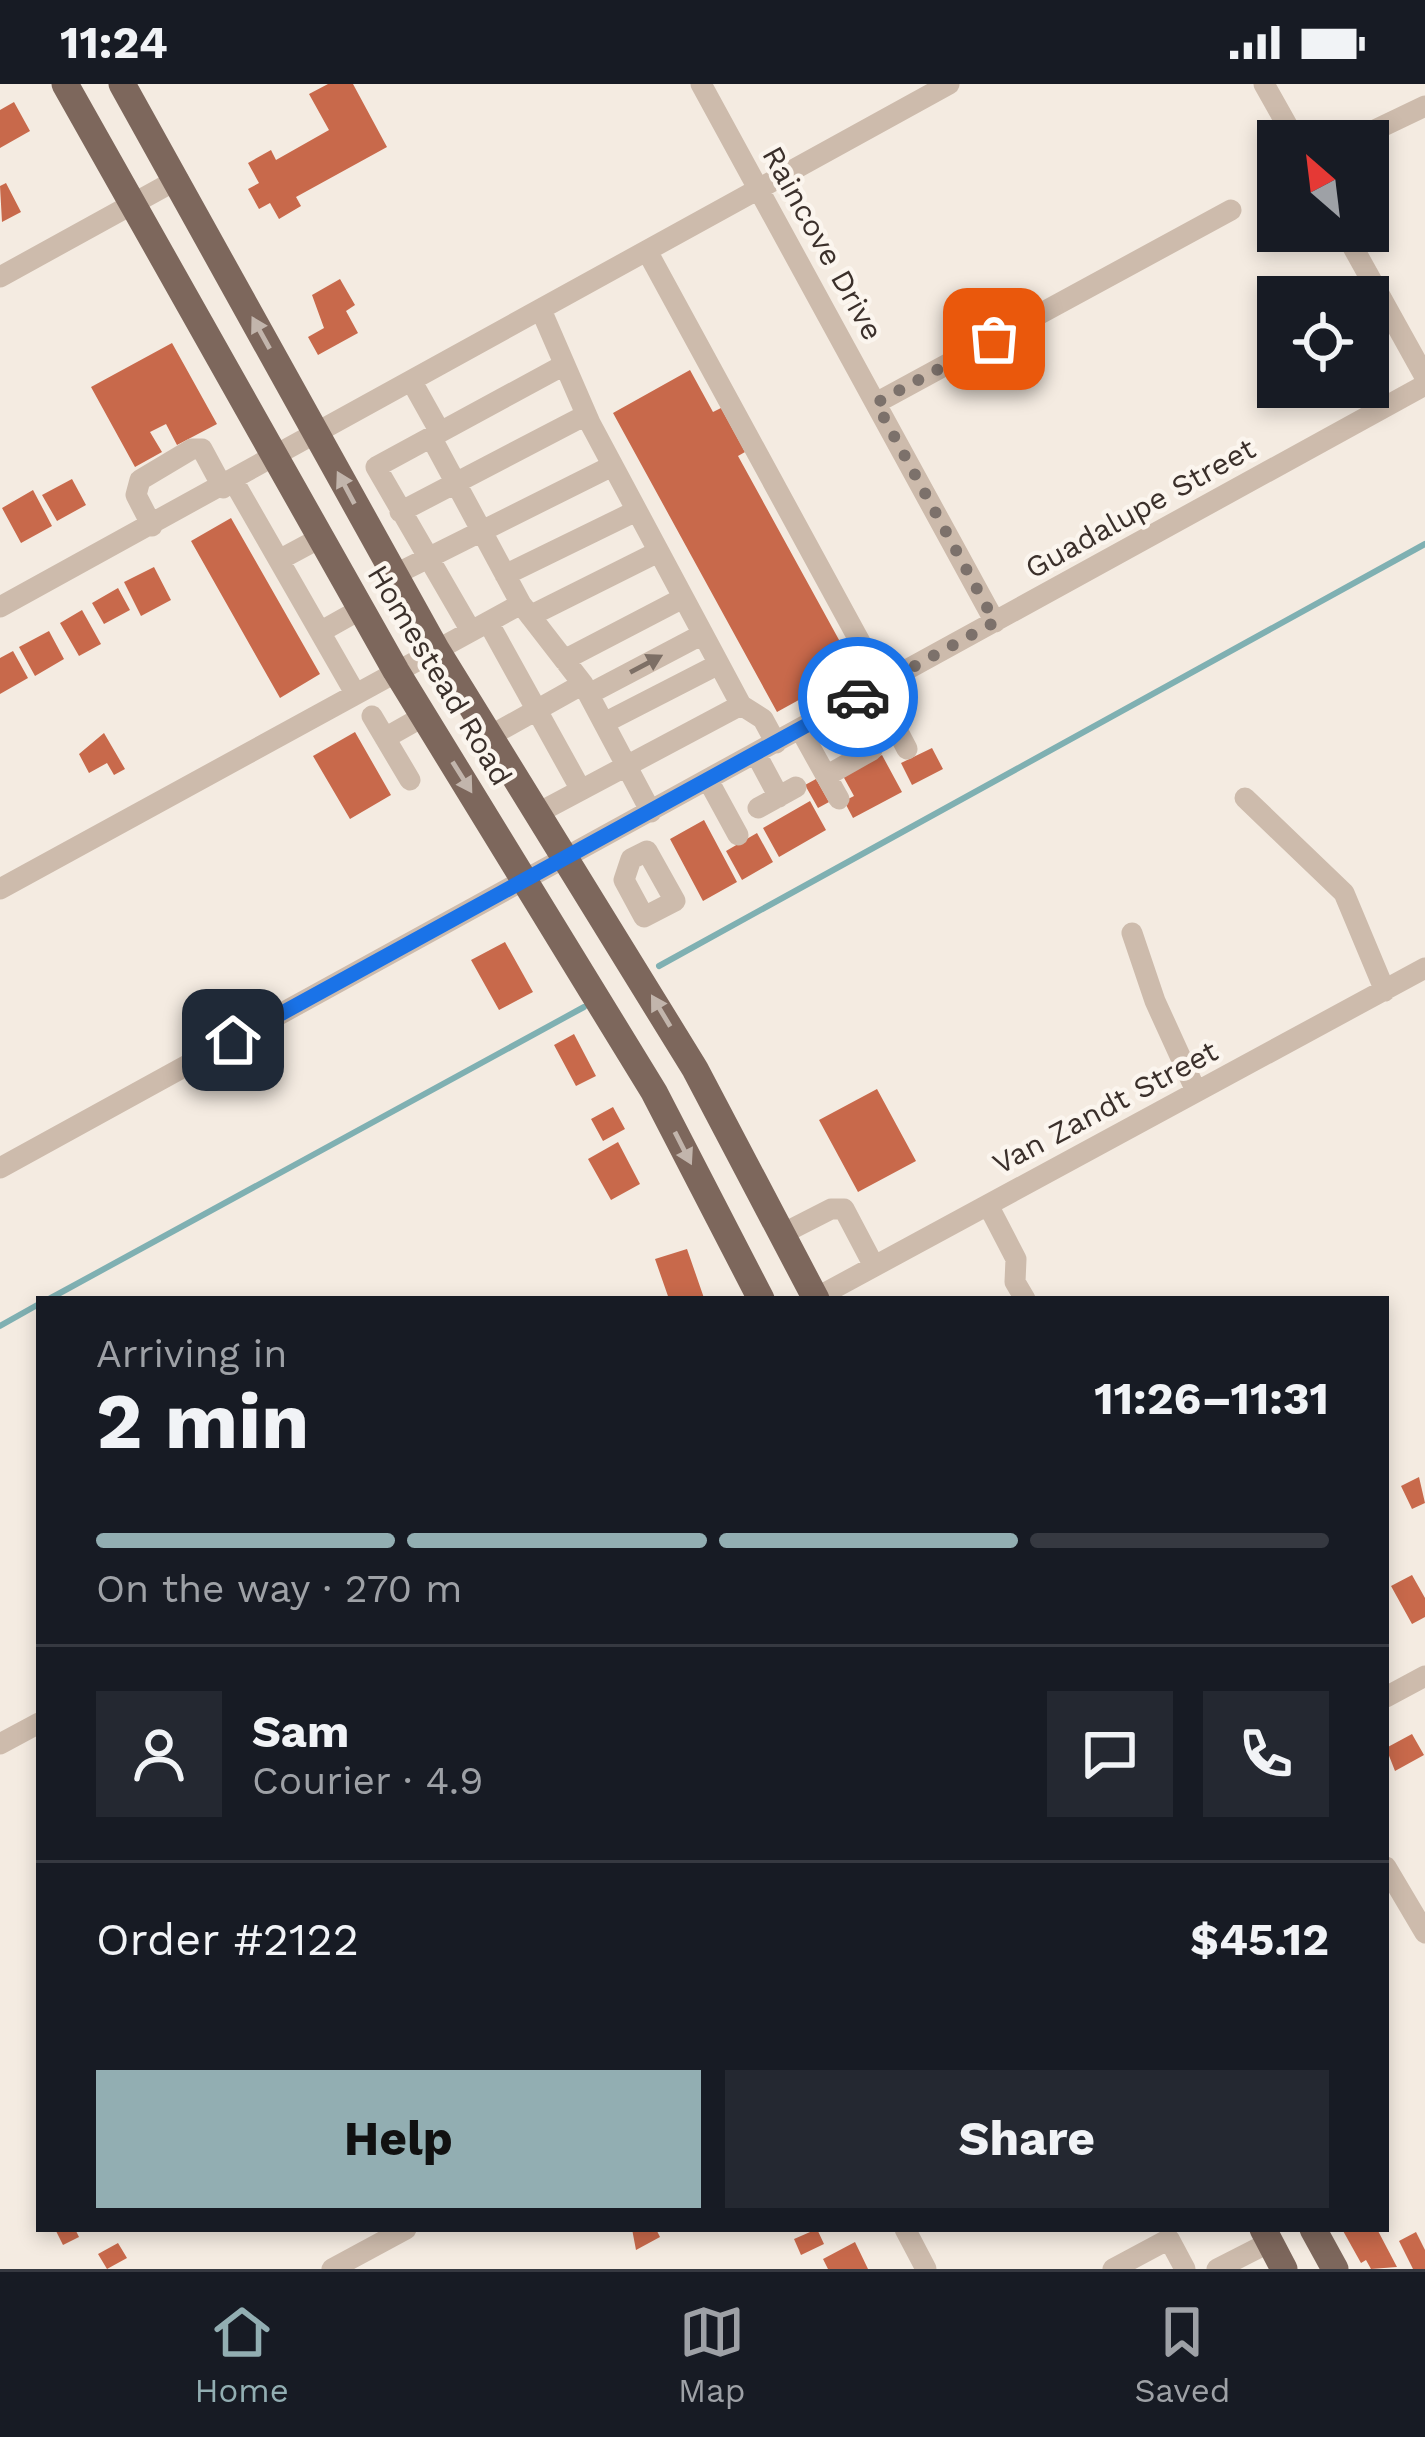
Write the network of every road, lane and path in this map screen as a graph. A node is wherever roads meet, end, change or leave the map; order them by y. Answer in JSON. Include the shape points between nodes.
{"nodes":[{"id":1,"x":65,"y":84,"type":"edge"},
{"id":2,"x":122,"y":84,"type":"edge"},
{"id":3,"x":701,"y":84,"type":"edge"},
{"id":4,"x":950,"y":84,"type":"edge"},
{"id":5,"x":1264,"y":84,"type":"edge"},
{"id":6,"x":1425,"y":106,"type":"edge"},
{"id":7,"x":1284,"y":120,"type":"edge"},
{"id":8,"x":1389,"y":123,"type":"edge"},
{"id":9,"x":178,"y":179,"type":"junction"},
{"id":10,"x":760,"y":189,"type":"junction"},
{"id":11,"x":137,"y":204,"type":"junction"},
{"id":12,"x":1231,"y":210,"type":"dead end"},
{"id":13,"x":647,"y":251,"type":"junction"},
{"id":14,"x":1355,"y":252,"type":"edge"},
{"id":15,"x":0,"y":278,"type":"edge"},
{"id":16,"x":541,"y":310,"type":"junction"},
{"id":17,"x":564,"y":365,"type":"junction"},
{"id":18,"x":1425,"y":381,"type":"edge"},
{"id":19,"x":412,"y":382,"type":"junction"},
{"id":20,"x":876,"y":403,"type":"junction"},
{"id":21,"x":586,"y":415,"type":"junction"},
{"id":22,"x":436,"y":434,"type":"junction"},
{"id":23,"x":318,"y":435,"type":"junction"},
{"id":24,"x":275,"y":459,"type":"junction"},
{"id":25,"x":612,"y":466,"type":"junction"},
{"id":26,"x":455,"y":482,"type":"junction"},
{"id":27,"x":229,"y":485,"type":"junction"},
{"id":28,"x":636,"y":511,"type":"junction"},
{"id":29,"x":400,"y":512,"type":"junction"},
{"id":30,"x":152,"y":526,"type":"junction"},
{"id":31,"x":482,"y":532,"type":"junction"},
{"id":32,"x":320,"y":538,"type":"junction"},
{"id":33,"x":658,"y":552,"type":"junction"},
{"id":34,"x":425,"y":559,"type":"junction"},
{"id":35,"x":279,"y":560,"type":"junction"},
{"id":36,"x":505,"y":574,"type":"junction"},
{"id":37,"x":394,"y":575,"type":"junction"},
{"id":38,"x":683,"y":598,"type":"junction"},
{"id":39,"x":0,"y":608,"type":"edge"},
{"id":40,"x":361,"y":609,"type":"junction"},
{"id":41,"x":525,"y":610,"type":"junction"},
{"id":42,"x":995,"y":622,"type":"junction"},
{"id":43,"x":479,"y":626,"type":"junction"},
{"id":44,"x":320,"y":632,"type":"junction"},
{"id":45,"x":703,"y":634,"type":"junction"},
{"id":46,"x":436,"y":649,"type":"junction"},
{"id":47,"x":564,"y":660,"type":"junction"},
{"id":48,"x":719,"y":664,"type":"junction"},
{"id":49,"x":396,"y":670,"type":"junction"},
{"id":50,"x":879,"y":686,"type":"junction"},
{"id":51,"x":586,"y":689,"type":"junction"},
{"id":52,"x":355,"y":693,"type":"junction"},
{"id":53,"x":741,"y":705,"type":"junction"},
{"id":54,"x":838,"y":709,"type":"junction"},
{"id":55,"x":537,"y":710,"type":"junction"},
{"id":56,"x":372,"y":716,"type":"dead end"},
{"id":57,"x":424,"y":716,"type":"junction"},
{"id":58,"x":604,"y":723,"type":"junction"},
{"id":59,"x":800,"y":729,"type":"junction"},
{"id":60,"x":490,"y":736,"type":"junction"},
{"id":61,"x":386,"y":738,"type":"junction"},
{"id":62,"x":766,"y":748,"type":"junction"},
{"id":63,"x":907,"y":749,"type":"dead end"},
{"id":64,"x":627,"y":766,"type":"junction"},
{"id":65,"x":826,"y":776,"type":"junction"},
{"id":66,"x":410,"y":780,"type":"dead end"},
{"id":67,"x":708,"y":781,"type":"junction"},
{"id":68,"x":581,"y":790,"type":"junction"},
{"id":69,"x":1245,"y":798,"type":"dead end"},
{"id":70,"x":839,"y":799,"type":"dead end"},
{"id":71,"x":758,"y":808,"type":"dead end"},
{"id":72,"x":651,"y":812,"type":"junction"},
{"id":73,"x":538,"y":813,"type":"junction"},
{"id":74,"x":624,"y":827,"type":"junction"},
{"id":75,"x":738,"y":835,"type":"dead end"},
{"id":76,"x":639,"y":855,"type":"junction"},
{"id":77,"x":566,"y":859,"type":"junction"},
{"id":78,"x":526,"y":880,"type":"junction"},
{"id":79,"x":0,"y":889,"type":"edge"},
{"id":80,"x":635,"y":902,"type":"junction"},
{"id":81,"x":604,"y":920,"type":"junction"},
{"id":82,"x":1132,"y":934,"type":"dead end"},
{"id":83,"x":1425,"y":968,"type":"edge"},
{"id":84,"x":1384,"y":991,"type":"junction"},
{"id":85,"x":695,"y":1069,"type":"junction"},
{"id":86,"x":1196,"y":1091,"type":"junction"},
{"id":87,"x":654,"y":1092,"type":"junction"},
{"id":88,"x":0,"y":1168,"type":"edge"},
{"id":89,"x":988,"y":1204,"type":"junction"},
{"id":90,"x":782,"y":1234,"type":"junction"},
{"id":91,"x":874,"y":1266,"type":"junction"},
{"id":92,"x":758,"y":1296,"type":"edge"},
{"id":93,"x":813,"y":1296,"type":"edge"},
{"id":94,"x":820,"y":1296,"type":"edge"},
{"id":95,"x":1023,"y":1296,"type":"edge"},
{"id":96,"x":1425,"y":1677,"type":"edge"},
{"id":97,"x":1389,"y":1695,"type":"edge"},
{"id":98,"x":36,"y":1725,"type":"edge"},
{"id":99,"x":0,"y":1744,"type":"edge"},
{"id":100,"x":1389,"y":1872,"type":"edge"},
{"id":101,"x":1425,"y":1934,"type":"edge"},
{"id":102,"x":400,"y":2232,"type":"edge"},
{"id":103,"x":907,"y":2232,"type":"edge"},
{"id":104,"x":1315,"y":2232,"type":"edge"},
{"id":105,"x":1266,"y":2235,"type":"edge"},
{"id":106,"x":1242,"y":2263,"type":"edge"},
{"id":107,"x":332,"y":2269,"type":"edge"},
{"id":108,"x":926,"y":2269,"type":"edge"},
{"id":109,"x":1113,"y":2269,"type":"edge"},
{"id":110,"x":1185,"y":2269,"type":"edge"},
{"id":111,"x":1217,"y":2269,"type":"edge"},
{"id":112,"x":1284,"y":2269,"type":"edge"},
{"id":113,"x":1335,"y":2269,"type":"edge"}],
"edges":[{"from":1,"to":11,"type":"main road","name":"Homestead Road"},
{"from":2,"to":9,"type":"main road","name":"Homestead Road"},
{"from":3,"to":10,"type":"street","name":"Raincove Drive"},
{"from":4,"to":10,"type":"street"},
{"from":5,"to":7,"type":"street"},
{"from":6,"to":8,"type":"street"},
{"from":9,"to":11,"type":"street"},
{"from":23,"to":9,"type":"main road","name":"Homestead Road","one_way":true},
{"from":10,"to":13,"type":"street"},
{"from":10,"to":20,"type":"street","name":"Raincove Drive"},
{"from":11,"to":15,"type":"street"},
{"from":11,"to":24,"type":"main road","name":"Homestead Road"},
{"from":12,"to":20,"type":"street"},
{"from":13,"to":16,"type":"street"},
{"from":13,"to":50,"type":"street"},
{"from":14,"to":18,"type":"street"},
{"from":16,"to":17,"type":"street"},
{"from":16,"to":19,"type":"street"},
{"from":17,"to":21,"type":"street"},
{"from":17,"to":22,"type":"street"},
{"from":18,"to":42,"type":"street","name":"Guadalupe Street"},
{"from":19,"to":22,"type":"street"},
{"from":19,"to":23,"type":"street"},
{"from":20,"to":42,"type":"street","name":"Raincove Drive"},
{"from":21,"to":25,"type":"street"},
{"from":21,"to":26,"type":"street"},
{"from":22,"to":26,"type":"street"},
{"from":22,"to":29,"type":"street","via":[[376,467]]},
{"from":23,"to":24,"type":"street"},
{"from":37,"to":23,"type":"main road","name":"Homestead Road","one_way":true},
{"from":24,"to":27,"type":"street"},
{"from":24,"to":32,"type":"main road","name":"Homestead Road"},
{"from":25,"to":28,"type":"street"},
{"from":25,"to":31,"type":"street"},
{"from":26,"to":29,"type":"street"},
{"from":26,"to":31,"type":"street"},
{"from":27,"to":30,"type":"street"},
{"from":27,"to":30,"type":"street","via":[[202,449],[192,448],[140,480],[136,495]]},
{"from":27,"to":35,"type":"street"},
{"from":28,"to":33,"type":"street"},
{"from":28,"to":36,"type":"street"},
{"from":29,"to":34,"type":"street"},
{"from":30,"to":39,"type":"street"},
{"from":31,"to":34,"type":"street"},
{"from":31,"to":36,"type":"street"},
{"from":32,"to":35,"type":"street"},
{"from":32,"to":40,"type":"main road","name":"Homestead Road"},
{"from":33,"to":38,"type":"street"},
{"from":33,"to":41,"type":"street"},
{"from":34,"to":37,"type":"street"},
{"from":34,"to":43,"type":"street"},
{"from":35,"to":44,"type":"street"},
{"from":36,"to":41,"type":"street"},
{"from":37,"to":46,"type":"main road","name":"Homestead Road"},
{"from":38,"to":45,"type":"street"},
{"from":38,"to":47,"type":"street"},
{"from":40,"to":44,"type":"street"},
{"from":40,"to":49,"type":"main road","name":"Homestead Road"},
{"from":41,"to":43,"type":"street"},
{"from":41,"to":47,"type":"street"},
{"from":42,"to":50,"type":"street","name":"Guadalupe Street"},
{"from":43,"to":46,"type":"street"},
{"from":43,"to":55,"type":"street"},
{"from":44,"to":52,"type":"street"},
{"from":45,"to":48,"type":"street"},
{"from":51,"to":45,"type":"street","one_way":true},
{"from":46,"to":49,"type":"street"},
{"from":46,"to":60,"type":"main road","name":"Homestead Road"},
{"from":47,"to":51,"type":"street"},
{"from":48,"to":53,"type":"street"},
{"from":48,"to":58,"type":"street"},
{"from":49,"to":52,"type":"street"},
{"from":49,"to":57,"type":"main road","name":"Homestead Road"},
{"from":50,"to":54,"type":"street","name":"Guadalupe Street"},
{"from":50,"to":63,"type":"street"},
{"from":51,"to":55,"type":"street"},
{"from":51,"to":58,"type":"street"},
{"from":52,"to":79,"type":"street"},
{"from":53,"to":62,"type":"street","via":[[763,719]]},
{"from":53,"to":64,"type":"street"},
{"from":54,"to":59,"type":"street","name":"Guadalupe Street"},
{"from":54,"to":65,"type":"street","via":[[872,750]]},
{"from":55,"to":60,"type":"street"},
{"from":55,"to":68,"type":"street"},
{"from":56,"to":61,"type":"street"},
{"from":57,"to":61,"type":"street"},
{"from":57,"to":78,"type":"main road","name":"Homestead Road","one_way":true},
{"from":58,"to":64,"type":"street"},
{"from":59,"to":62,"type":"street","name":"Guadalupe Street"},
{"from":59,"to":65,"type":"street"},
{"from":60,"to":73,"type":"main road","name":"Homestead Road"},
{"from":61,"to":66,"type":"street"},
{"from":62,"to":67,"type":"street","name":"Guadalupe Street"},
{"from":62,"to":71,"type":"street","via":[[788,792]]},
{"from":64,"to":68,"type":"street"},
{"from":64,"to":72,"type":"street"},
{"from":65,"to":70,"type":"street"},
{"from":67,"to":72,"type":"street","name":"Guadalupe Street"},
{"from":67,"to":75,"type":"street"},
{"from":68,"to":73,"type":"street"},
{"from":69,"to":84,"type":"street","via":[[1344,893]]},
{"from":72,"to":74,"type":"street","name":"Guadalupe Street"},
{"from":73,"to":77,"type":"main road","name":"Homestead Road"},
{"from":74,"to":76,"type":"street"},
{"from":74,"to":77,"type":"street","name":"Guadalupe Street"},
{"from":76,"to":80,"type":"street","via":[[623,880]]},
{"from":76,"to":80,"type":"street","via":[[647,851],[675,901],[644,917]]},
{"from":77,"to":78,"type":"street","name":"Guadalupe Street"},
{"from":77,"to":81,"type":"main road","name":"Homestead Road"},
{"from":78,"to":87,"type":"main road","name":"Homestead Road"},
{"from":78,"to":88,"type":"street","name":"Guadalupe Street"},
{"from":80,"to":81,"type":"street"},
{"from":85,"to":81,"type":"main road","name":"Homestead Road","one_way":true},
{"from":82,"to":86,"type":"street"},
{"from":83,"to":84,"type":"street","name":"Van Zandt Street"},
{"from":84,"to":86,"type":"street","name":"Van Zandt Street"},
{"from":85,"to":87,"type":"main road"},
{"from":85,"to":90,"type":"main road","name":"Homestead Road"},
{"from":86,"to":89,"type":"street","name":"Van Zandt Street"},
{"from":87,"to":92,"type":"main road","name":"Homestead Road","one_way":true},
{"from":89,"to":91,"type":"street","name":"Van Zandt Street"},
{"from":89,"to":95,"type":"street","via":[[1016,1258]]},
{"from":90,"to":91,"type":"street","via":[[844,1209]]},
{"from":90,"to":93,"type":"main road","name":"Homestead Road"},
{"from":91,"to":94,"type":"street","name":"Van Zandt Street"},
{"from":96,"to":97,"type":"street"},
{"from":98,"to":99,"type":"street"},
{"from":100,"to":101,"type":"street"},
{"from":102,"to":107,"type":"street"},
{"from":103,"to":108,"type":"street"},
{"from":104,"to":113,"type":"main road"},
{"from":105,"to":106,"type":"street"},
{"from":105,"to":112,"type":"main road"},
{"from":106,"to":111,"type":"street"},
{"from":109,"to":110,"type":"street","via":[[1169,2239]]}]}
